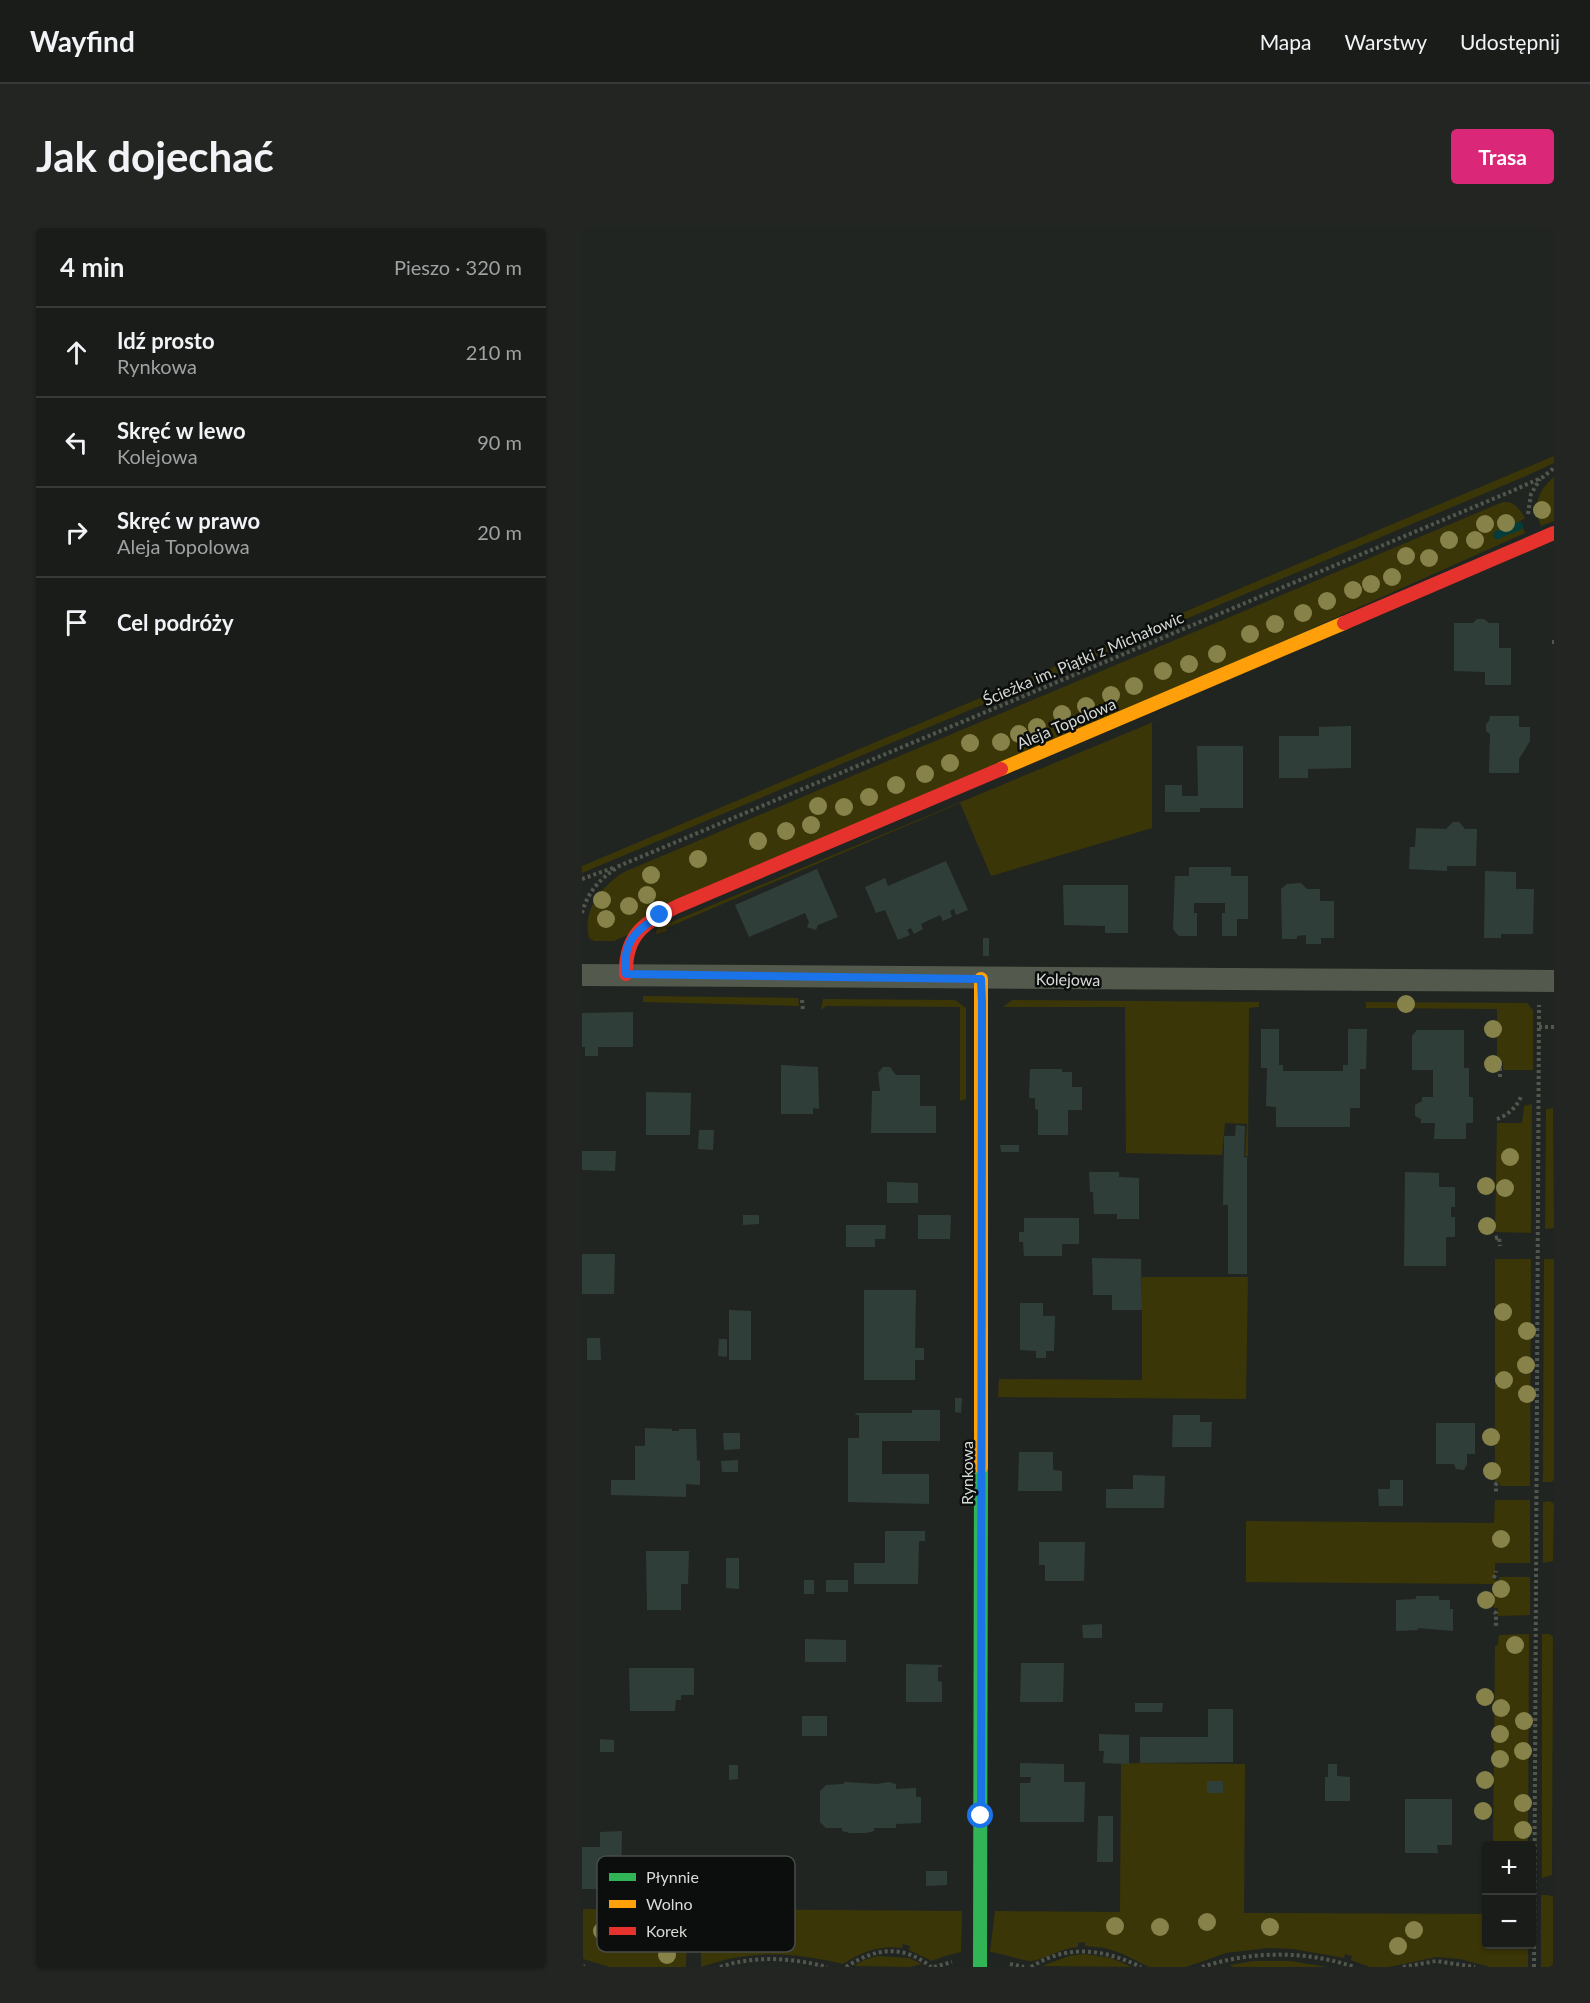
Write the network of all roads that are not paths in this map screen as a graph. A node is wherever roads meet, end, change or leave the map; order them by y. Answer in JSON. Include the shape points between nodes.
{"nodes":[{"id":1,"x":1554,"y":533,"type":"edge"},
{"id":2,"x":626,"y":974,"type":"junction"},
{"id":3,"x":582,"y":975,"type":"edge"},
{"id":4,"x":981,"y":979,"type":"junction"},
{"id":5,"x":1554,"y":981,"type":"edge"},
{"id":6,"x":981,"y":1967,"type":"edge"}],
"edges":[{"from":1,"to":2,"type":"street","name":"Aleja Topolowa","via":[[660,915],[640,928],[631,940],[625,958]]},
{"from":2,"to":3,"type":"street","name":"Kolejowa"},
{"from":2,"to":4,"type":"street","name":"Kolejowa"},
{"from":4,"to":5,"type":"street","name":"Kolejowa"},
{"from":4,"to":6,"type":"street","name":"Rynkowa"}]}
